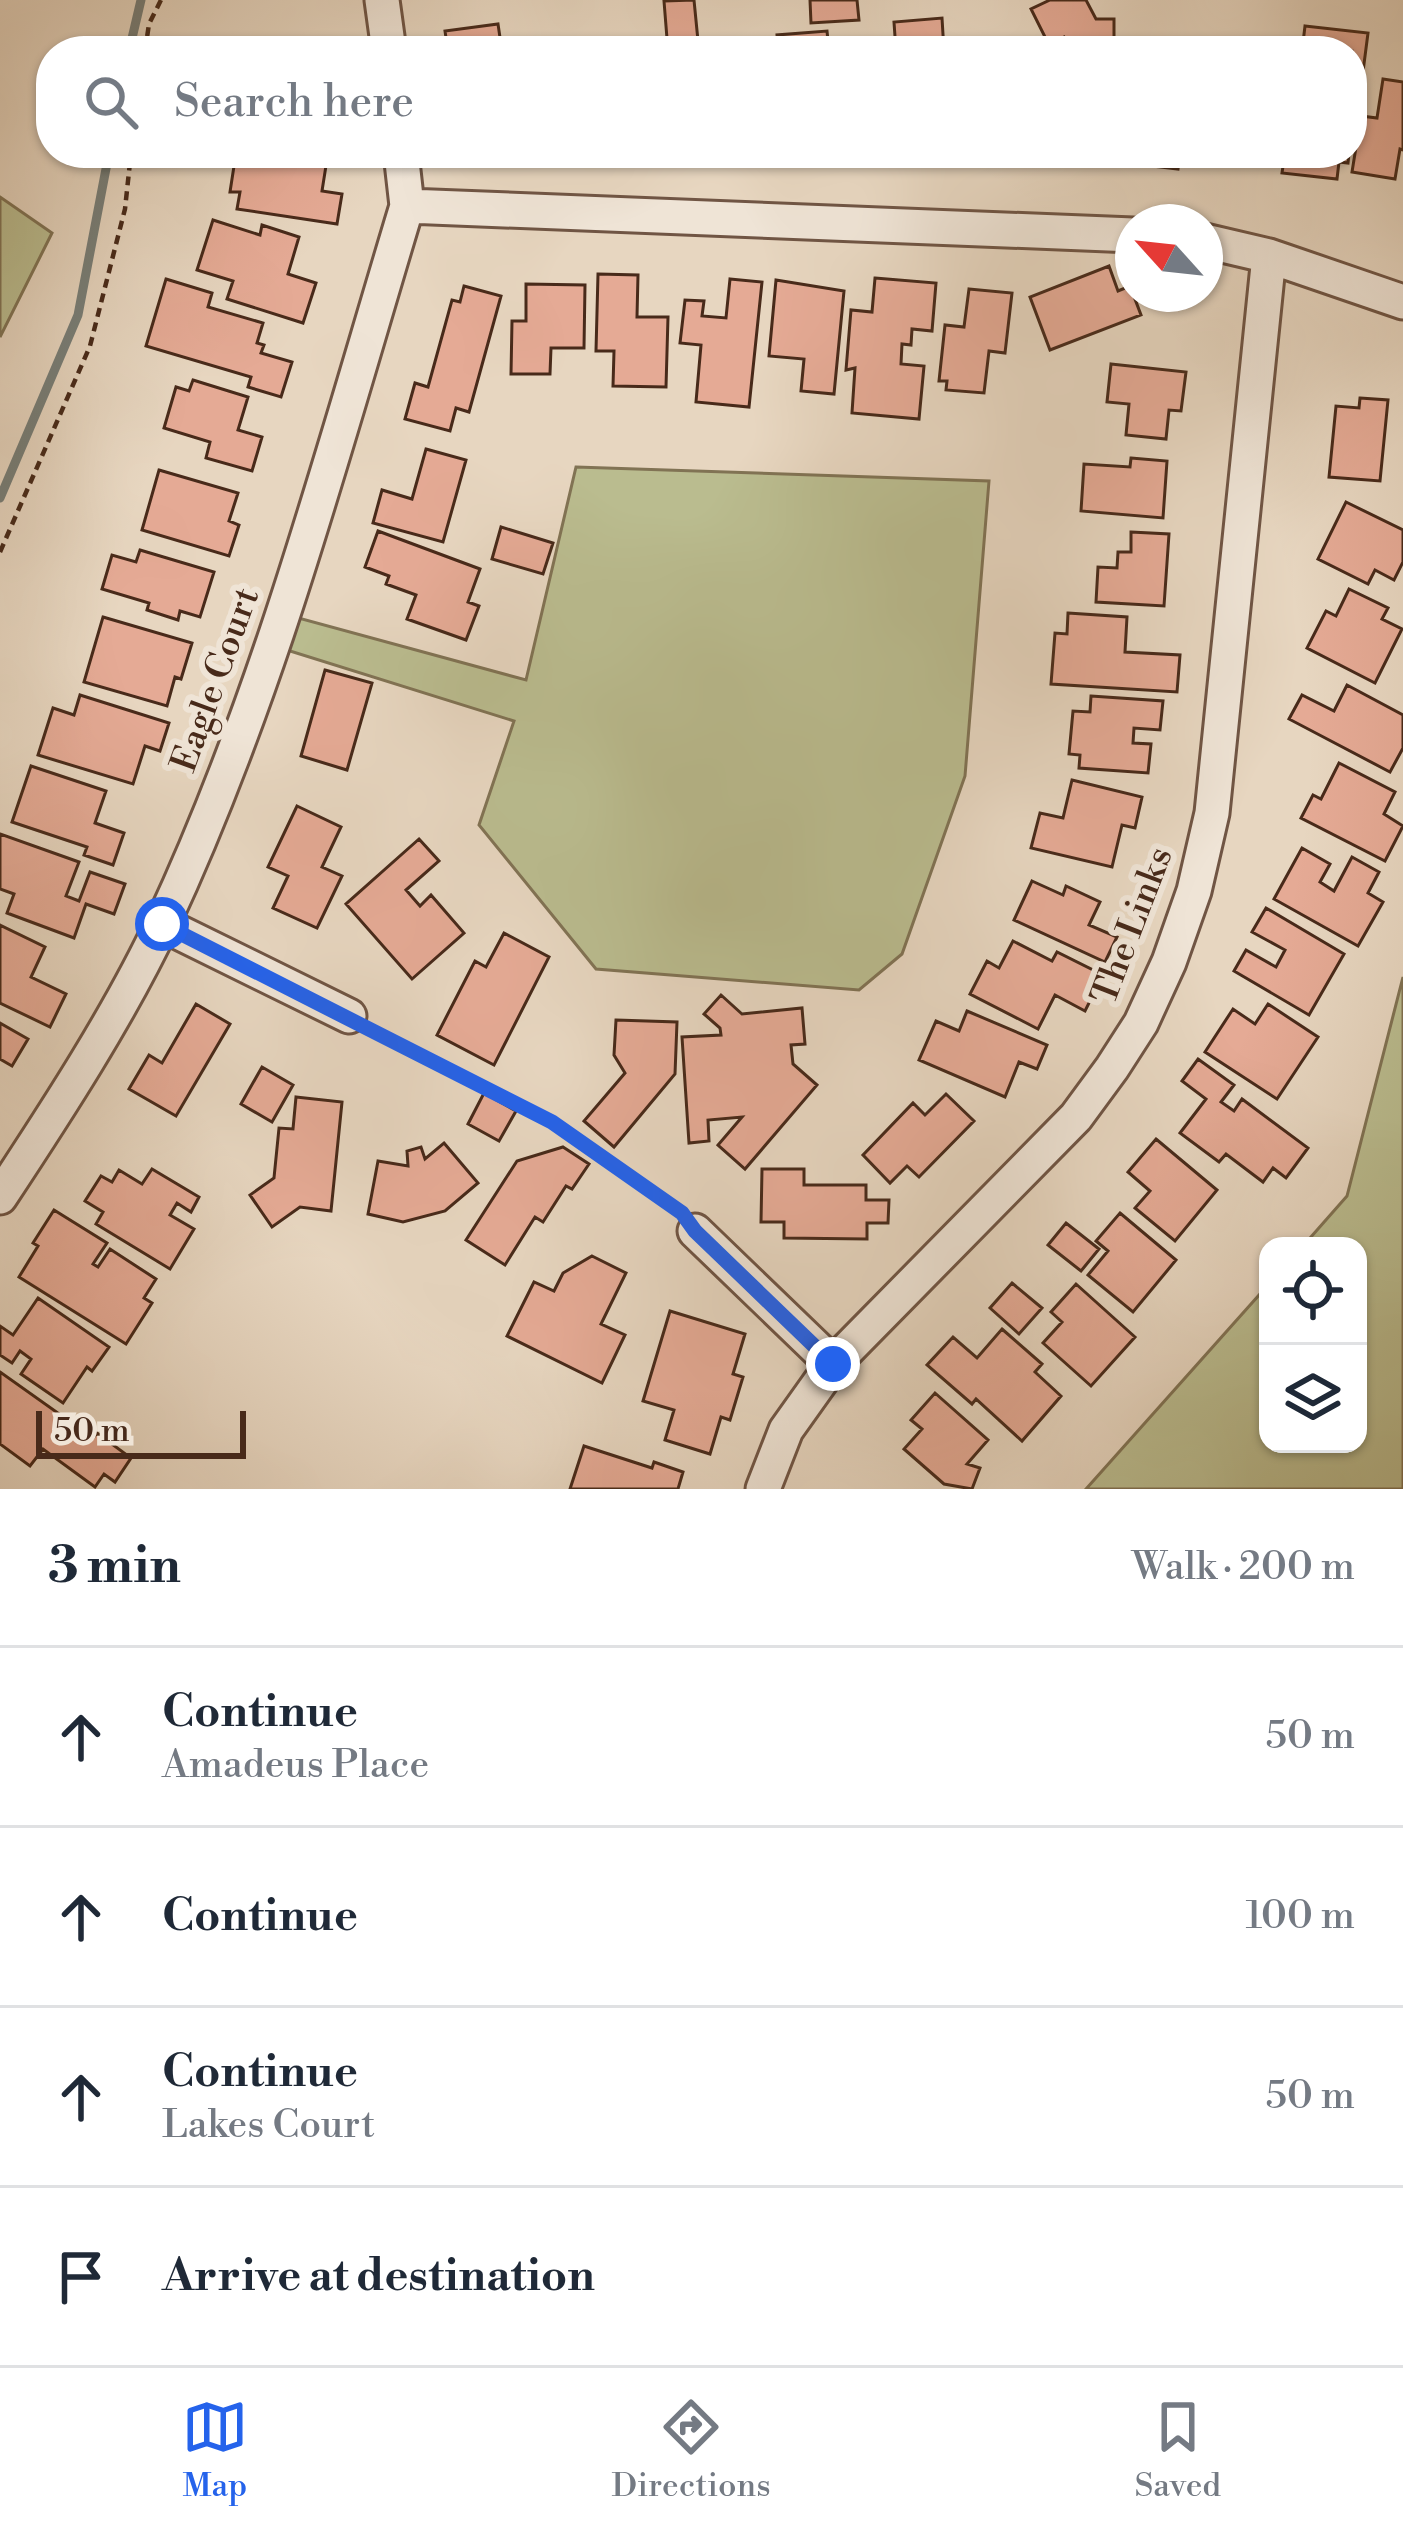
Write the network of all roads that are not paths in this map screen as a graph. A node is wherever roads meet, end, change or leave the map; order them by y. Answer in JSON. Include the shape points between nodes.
{"nodes":[{"id":1,"x":382,"y":0,"type":"edge"},
{"id":2,"x":386,"y":36,"type":"edge"},
{"id":3,"x":402,"y":168,"type":"edge"},
{"id":4,"x":407,"y":206,"type":"junction"},
{"id":5,"x":1115,"y":234,"type":"edge"},
{"id":6,"x":1223,"y":245,"type":"edge"},
{"id":7,"x":1269,"y":256,"type":"junction"},
{"id":8,"x":1403,"y":302,"type":"edge"},
{"id":9,"x":162,"y":924,"type":"junction"},
{"id":10,"x":349,"y":1016,"type":"road end"},
{"id":11,"x":0,"y":1197,"type":"edge"},
{"id":12,"x":695,"y":1231,"type":"road end"},
{"id":13,"x":833,"y":1364,"type":"junction"},
{"id":14,"x":763,"y":1489,"type":"edge"}],
"edges":[{"from":1,"to":2,"type":"street"},
{"from":3,"to":4,"type":"street","name":"Eagle Court"},
{"from":4,"to":5,"type":"street"},
{"from":4,"to":9,"type":"street","name":"Eagle Court","via":[[269,663]]},
{"from":6,"to":7,"type":"street"},
{"from":7,"to":8,"type":"street"},
{"from":7,"to":13,"type":"street","name":"The Links","via":[[1212,813],[1169,962],[1141,1023],[1076,1118]]},
{"from":9,"to":10,"type":"street"},
{"from":9,"to":11,"type":"street","name":"Eagle Court"},
{"from":12,"to":13,"type":"street"},
{"from":13,"to":14,"type":"street","name":"The Links","via":[[786,1430]]}]}
